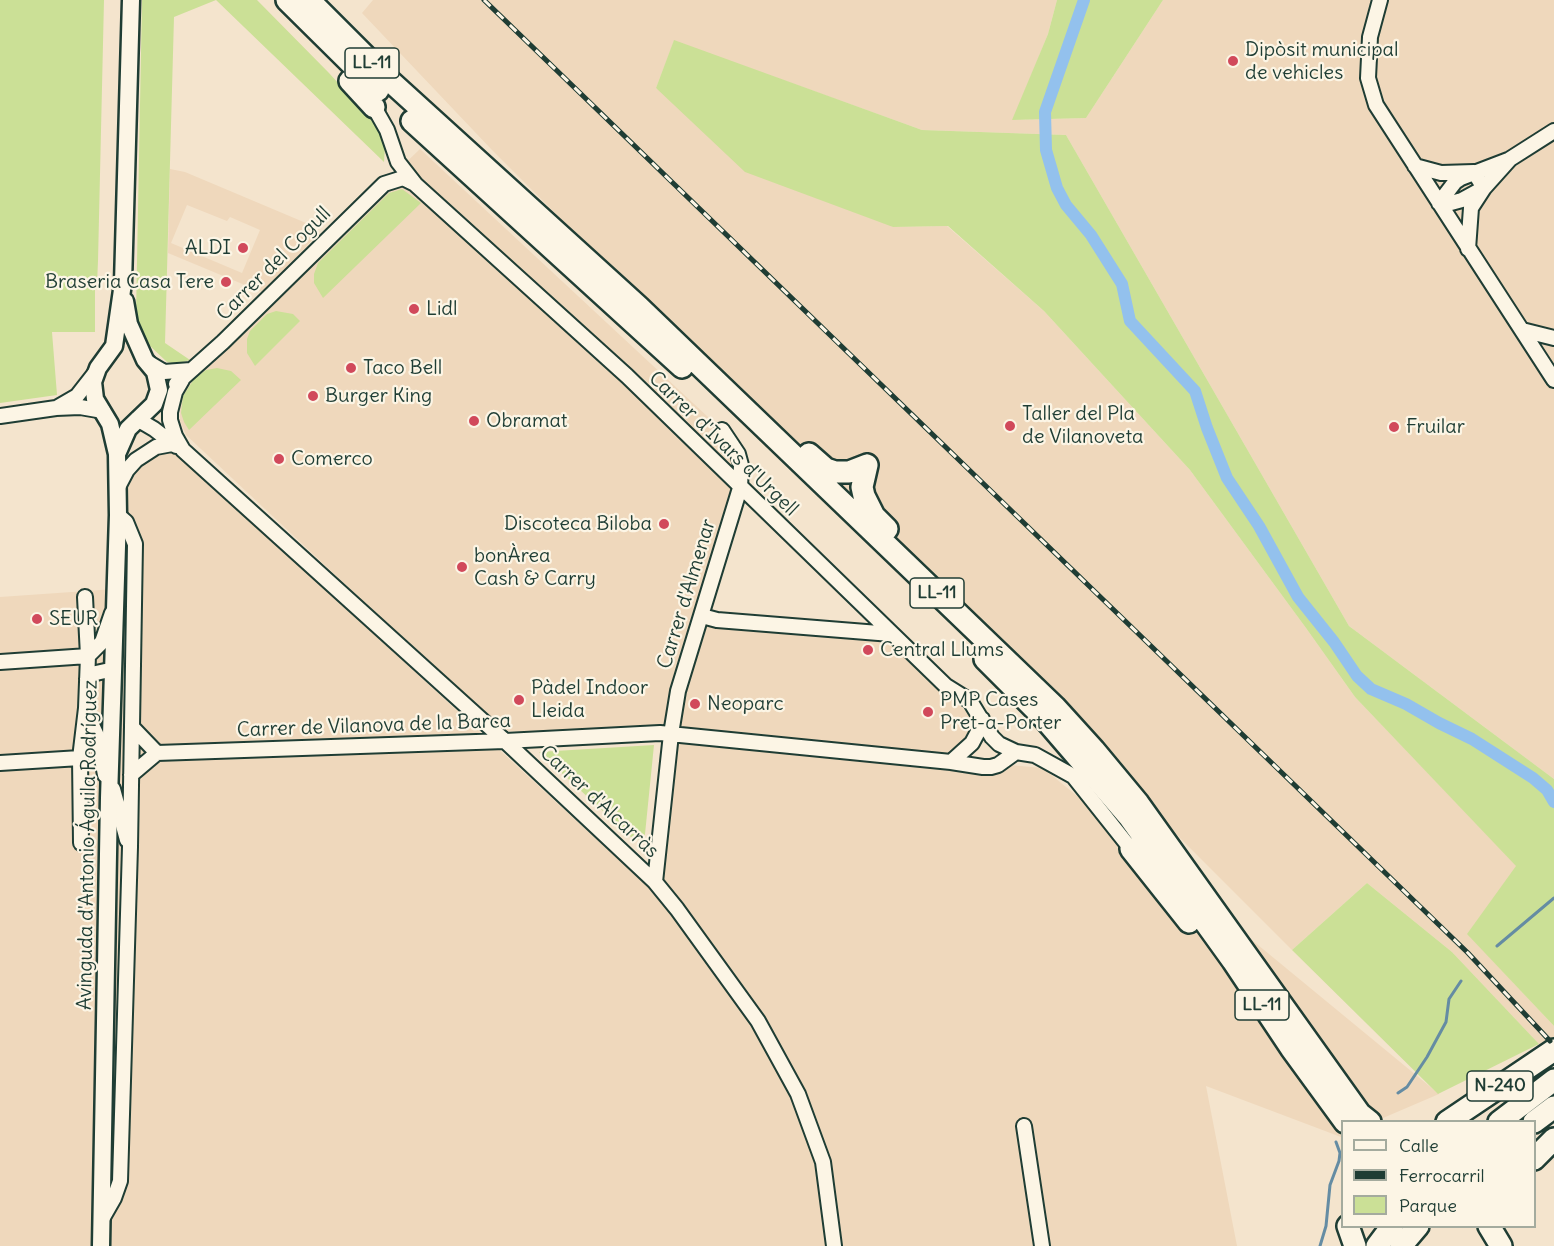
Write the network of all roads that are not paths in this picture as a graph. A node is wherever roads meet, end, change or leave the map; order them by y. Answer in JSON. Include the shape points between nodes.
{"nodes":[{"id":1,"x":131,"y":0,"type":"edge"},
{"id":2,"x":273,"y":0,"type":"edge"},
{"id":3,"x":287,"y":0,"type":"edge"},
{"id":4,"x":309,"y":0,"type":"edge"},
{"id":5,"x":1380,"y":0,"type":"edge"},
{"id":6,"x":375,"y":106,"type":"joint"},
{"id":7,"x":1554,"y":131,"type":"edge"},
{"id":8,"x":390,"y":144,"type":"junction"},
{"id":9,"x":1510,"y":159,"type":"junction"},
{"id":10,"x":1415,"y":166,"type":"junction"},
{"id":11,"x":1474,"y":171,"type":"junction"},
{"id":12,"x":384,"y":184,"type":"junction"},
{"id":13,"x":416,"y":185,"type":"junction"},
{"id":14,"x":1484,"y":188,"type":"junction"},
{"id":15,"x":1439,"y":203,"type":"junction"},
{"id":16,"x":1468,"y":249,"type":"junction"},
{"id":17,"x":123,"y":282,"type":"junction"},
{"id":18,"x":1522,"y":330,"type":"junction"},
{"id":19,"x":1554,"y":338,"type":"edge"},
{"id":20,"x":147,"y":362,"type":"junction"},
{"id":21,"x":99,"y":368,"type":"junction"},
{"id":22,"x":1552,"y":370,"type":"edge"},
{"id":23,"x":187,"y":375,"type":"junction"},
{"id":24,"x":157,"y":398,"type":"junction"},
{"id":25,"x":56,"y":408,"type":"junction"},
{"id":26,"x":103,"y":411,"type":"junction"},
{"id":27,"x":0,"y":417,"type":"edge"},
{"id":28,"x":136,"y":419,"type":"junction"},
{"id":29,"x":759,"y":422,"type":"junction"},
{"id":30,"x":722,"y":430,"type":"dead end"},
{"id":31,"x":178,"y":446,"type":"junction"},
{"id":32,"x":117,"y":454,"type":"junction"},
{"id":33,"x":740,"y":488,"type":"junction"},
{"id":34,"x":117,"y":489,"type":"junction"},
{"id":35,"x":118,"y":515,"type":"junction"},
{"id":36,"x":924,"y":580,"type":"junction"},
{"id":37,"x":85,"y":597,"type":"dead end"},
{"id":38,"x":115,"y":606,"type":"junction"},
{"id":39,"x":702,"y":616,"type":"junction"},
{"id":40,"x":891,"y":634,"type":"junction"},
{"id":41,"x":88,"y":656,"type":"junction"},
{"id":42,"x":0,"y":662,"type":"edge"},
{"id":43,"x":113,"y":672,"type":"junction"},
{"id":44,"x":87,"y":680,"type":"junction"},
{"id":45,"x":86,"y":710,"type":"junction"},
{"id":46,"x":111,"y":718,"type":"junction"},
{"id":47,"x":982,"y":719,"type":"junction"},
{"id":48,"x":132,"y":727,"type":"junction"},
{"id":49,"x":671,"y":734,"type":"junction"},
{"id":50,"x":505,"y":741,"type":"junction"},
{"id":51,"x":1016,"y":752,"type":"junction"},
{"id":52,"x":157,"y":753,"type":"junction"},
{"id":53,"x":80,"y":758,"type":"junction"},
{"id":54,"x":951,"y":762,"type":"junction"},
{"id":55,"x":0,"y":763,"type":"edge"},
{"id":56,"x":109,"y":775,"type":"junction"},
{"id":57,"x":131,"y":775,"type":"junction"},
{"id":58,"x":109,"y":798,"type":"junction"},
{"id":59,"x":81,"y":843,"type":"dead end"},
{"id":60,"x":130,"y":847,"type":"junction"},
{"id":61,"x":1131,"y":849,"type":"joint"},
{"id":62,"x":655,"y":882,"type":"junction"},
{"id":63,"x":1291,"y":1048,"type":"junction"},
{"id":64,"x":1554,"y":1050,"type":"edge"},
{"id":65,"x":1554,"y":1080,"type":"edge"},
{"id":66,"x":1554,"y":1107,"type":"edge"},
{"id":67,"x":1344,"y":1120,"type":"edge"},
{"id":68,"x":1368,"y":1120,"type":"edge"},
{"id":69,"x":1450,"y":1120,"type":"edge"},
{"id":70,"x":1502,"y":1120,"type":"edge"},
{"id":71,"x":1536,"y":1120,"type":"edge"},
{"id":72,"x":1024,"y":1126,"type":"dead end"},
{"id":73,"x":1554,"y":1139,"type":"edge"},
{"id":74,"x":1536,"y":1157,"type":"edge"},
{"id":75,"x":100,"y":1221,"type":"junction"},
{"id":76,"x":1416,"y":1228,"type":"edge"},
{"id":77,"x":1488,"y":1228,"type":"edge"},
{"id":78,"x":1489,"y":1228,"type":"edge"},
{"id":79,"x":1388,"y":1240,"type":"edge"},
{"id":80,"x":100,"y":1243,"type":"edge"},
{"id":81,"x":834,"y":1246,"type":"edge"},
{"id":82,"x":1042,"y":1246,"type":"edge"},
{"id":83,"x":1479,"y":1246,"type":"edge"},
{"id":84,"x":1501,"y":1246,"type":"edge"}],
"edges":[{"from":1,"to":17,"type":"street"},
{"from":2,"to":6,"type":"highway"},
{"from":3,"to":63,"type":"highway","number":"LL-11","via":[[382,93],[716,398],[1043,717],[1130,818]]},
{"from":4,"to":29,"type":"highway","number":"LL-11","via":[[389,81],[639,307]]},
{"from":5,"to":10,"type":"street","via":[[1370,37],[1368,78],[1376,105]]},
{"from":6,"to":8,"type":"street","name":"Carrer d'Ivars d'Urgell"},
{"from":7,"to":9,"type":"street"},
{"from":8,"to":12,"type":"street","via":[[390,166]]},
{"from":8,"to":13,"type":"street","name":"Carrer d'Ivars d'Urgell"},
{"from":9,"to":11,"type":"street"},
{"from":9,"to":14,"type":"street"},
{"from":10,"to":11,"type":"street","via":[[1441,173]]},
{"from":10,"to":15,"type":"street"},
{"from":11,"to":14,"type":"street"},
{"from":11,"to":15,"type":"street","via":[[1455,182]]},
{"from":12,"to":13,"type":"street","via":[[403,178]]},
{"from":12,"to":23,"type":"street","name":"Carrer del Cogull"},
{"from":13,"to":33,"type":"street","name":"Carrer d'Ivars d'Urgell","via":[[627,376]]},
{"from":14,"to":15,"type":"street","via":[[1462,200]]},
{"from":14,"to":16,"type":"street","via":[[1470,208]]},
{"from":15,"to":16,"type":"street"},
{"from":16,"to":18,"type":"street"},
{"from":17,"to":20,"type":"street","via":[[129,324]]},
{"from":17,"to":21,"type":"street","via":[[114,346]]},
{"from":18,"to":19,"type":"street"},
{"from":18,"to":22,"type":"street"},
{"from":20,"to":21,"type":"street","via":[[118,354]]},
{"from":20,"to":23,"type":"street","via":[[165,372]]},
{"from":20,"to":24,"type":"street","via":[[158,381]]},
{"from":21,"to":25,"type":"street","via":[[77,396]]},
{"from":21,"to":26,"type":"street","name":"Avinguda d'Antonio Águila Rodríguez","via":[[93,391]]},
{"from":23,"to":24,"type":"street","name":"Carrer del Cogull"},
{"from":23,"to":31,"type":"street","via":[[170,408]]},
{"from":24,"to":28,"type":"street","name":"Avinguda d'Antonio Águila Rodríguez"},
{"from":24,"to":31,"type":"street","name":"Carrer d'Alcarràs","via":[[165,426]]},
{"from":25,"to":26,"type":"street"},
{"from":25,"to":27,"type":"street"},
{"from":26,"to":28,"type":"street","via":[[112,417]]},
{"from":26,"to":32,"type":"street","name":"Avinguda d'Antonio Águila Rodríguez"},
{"from":28,"to":31,"type":"street","name":"Carrer d'Alcarràs"},
{"from":28,"to":32,"type":"street","name":"Avinguda d'Antonio Águila Rodríguez"},
{"from":29,"to":36,"type":"highway","number":"LL-11"},
{"from":29,"to":36,"type":"highway","via":[[780,429],[826,469],[843,473],[867,465],[862,488],[869,507],[908,550]]},
{"from":30,"to":33,"type":"street","name":"Carrer d'Almenar","via":[[738,454]]},
{"from":31,"to":34,"type":"street","via":[[156,447],[136,460]]},
{"from":31,"to":50,"type":"street","name":"Carrer d'Alcarràs"},
{"from":32,"to":34,"type":"street","name":"Avinguda d'Antonio Águila Rodríguez"},
{"from":33,"to":39,"type":"street","name":"Carrer d'Almenar"},
{"from":33,"to":40,"type":"street","name":"Carrer d'Ivars d'Urgell"},
{"from":34,"to":35,"type":"street","name":"Avinguda d'Antonio Águila Rodríguez"},
{"from":35,"to":38,"type":"street","name":"Avinguda d'Antonio Águila Rodríguez"},
{"from":35,"to":48,"type":"street","via":[[126,522],[135,544]]},
{"from":36,"to":68,"type":"highway","number":"LL-11","via":[[1055,707],[1138,803]]},
{"from":37,"to":41,"type":"street"},
{"from":38,"to":41,"type":"street","via":[[102,642]]},
{"from":38,"to":43,"type":"street","name":"Avinguda d'Antonio Águila Rodríguez"},
{"from":39,"to":40,"type":"street"},
{"from":39,"to":49,"type":"street","name":"Carrer d'Almenar","via":[[678,691]]},
{"from":40,"to":47,"type":"street","name":"Carrer d'Ivars d'Urgell","via":[[945,686],[970,701]]},
{"from":41,"to":42,"type":"street"},
{"from":41,"to":44,"type":"street"},
{"from":43,"to":44,"type":"street","via":[[96,673]]},
{"from":43,"to":46,"type":"street","name":"Avinguda d'Antonio Águila Rodríguez"},
{"from":44,"to":45,"type":"street"},
{"from":45,"to":46,"type":"street","via":[[98,717]]},
{"from":45,"to":53,"type":"street"},
{"from":45,"to":58,"type":"street","via":[[98,738]]},
{"from":46,"to":56,"type":"street","name":"Avinguda d'Antonio Águila Rodríguez"},
{"from":47,"to":51,"type":"street","name":"Carrer d'Ivars d'Urgell","via":[[999,744]]},
{"from":47,"to":54,"type":"street","via":[[972,743]]},
{"from":48,"to":52,"type":"street"},
{"from":48,"to":57,"type":"street"},
{"from":49,"to":50,"type":"street","name":"Carrer de Vilanova de la Barca"},
{"from":49,"to":54,"type":"street","name":"Carrer de Vilanova de la Barca"},
{"from":49,"to":62,"type":"street","name":"Carrer d'Almenar"},
{"from":50,"to":52,"type":"street","name":"Carrer de Vilanova de la Barca"},
{"from":50,"to":62,"type":"street","name":"Carrer d'Alcarràs"},
{"from":51,"to":54,"type":"street","name":"Carrer de Vilanova de la Barca","via":[[991,767]]},
{"from":51,"to":61,"type":"street","name":"Carrer d'Ivars d'Urgell","via":[[1035,755],[1073,776]]},
{"from":52,"to":57,"type":"street"},
{"from":53,"to":55,"type":"street"},
{"from":53,"to":59,"type":"street"},
{"from":56,"to":58,"type":"street","name":"Avinguda d'Antonio Águila Rodríguez"},
{"from":56,"to":60,"type":"street"},
{"from":57,"to":60,"type":"street"},
{"from":58,"to":75,"type":"street","name":"Avinguda d'Antonio Águila Rodríguez"},
{"from":60,"to":75,"type":"street","via":[[120,1181]]},
{"from":61,"to":63,"type":"highway"},
{"from":62,"to":81,"type":"street","name":"Carrer d'Alcarràs","via":[[758,1021],[798,1094],[823,1162]]},
{"from":63,"to":67,"type":"highway","number":"LL-11"},
{"from":64,"to":69,"type":"highway","number":"N-240"},
{"from":65,"to":70,"type":"highway","number":"N-240"},
{"from":66,"to":71,"type":"highway"},
{"from":72,"to":82,"type":"street"},
{"from":73,"to":74,"type":"highway"},
{"from":75,"to":80,"type":"street","name":"Avinguda d'Antonio Águila Rodríguez"},
{"from":76,"to":79,"type":"highway"},
{"from":77,"to":83,"type":"highway"},
{"from":78,"to":84,"type":"highway"}]}
